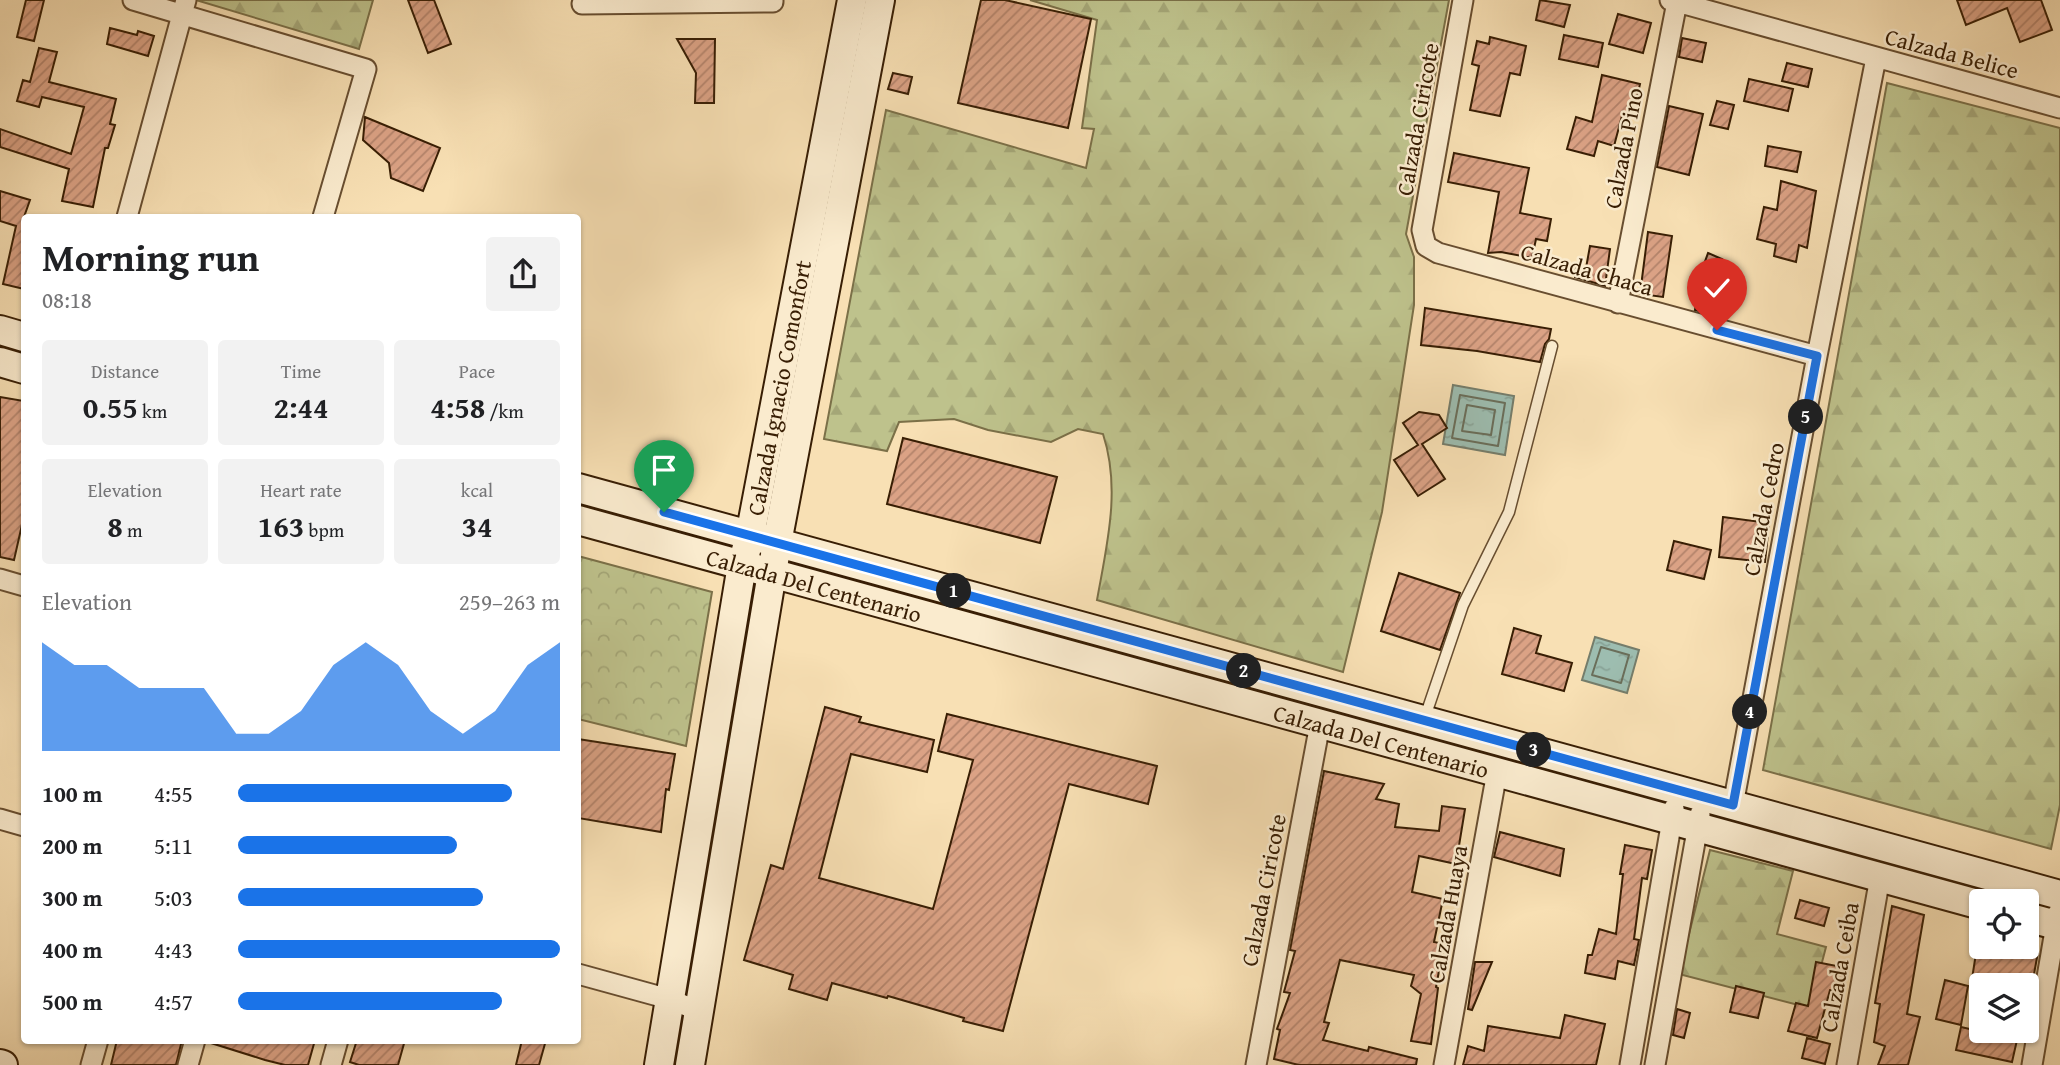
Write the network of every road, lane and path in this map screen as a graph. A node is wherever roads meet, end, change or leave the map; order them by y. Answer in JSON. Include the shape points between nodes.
{"nodes":[{"id":1,"x":133,"y":0,"type":"edge"},
{"id":2,"x":773,"y":0,"type":"edge"},
{"id":3,"x":852,"y":0,"type":"edge"},
{"id":4,"x":880,"y":0,"type":"edge"},
{"id":5,"x":1462,"y":0,"type":"edge"},
{"id":6,"x":1674,"y":1,"type":"edge"},
{"id":7,"x":582,"y":4,"type":"dead end"},
{"id":8,"x":185,"y":7,"type":"edge"},
{"id":9,"x":1876,"y":58,"type":"junction"},
{"id":10,"x":2060,"y":108,"type":"edge"},
{"id":11,"x":128,"y":214,"type":"edge"},
{"id":12,"x":324,"y":214,"type":"edge"},
{"id":13,"x":1426,"y":246,"type":"joint"},
{"id":14,"x":1618,"y":303,"type":"junction"},
{"id":15,"x":0,"y":330,"type":"edge"},
{"id":16,"x":21,"y":336,"type":"edge"},
{"id":17,"x":1552,"y":346,"type":"dead end"},
{"id":18,"x":1817,"y":356,"type":"junction"},
{"id":19,"x":0,"y":362,"type":"edge"},
{"id":20,"x":21,"y":368,"type":"edge"},
{"id":21,"x":581,"y":489,"type":"edge"},
{"id":22,"x":581,"y":521,"type":"edge"},
{"id":23,"x":750,"y":536,"type":"junction"},
{"id":24,"x":777,"y":543,"type":"junction"},
{"id":25,"x":742,"y":565,"type":"junction"},
{"id":26,"x":773,"y":574,"type":"junction"},
{"id":27,"x":0,"y":579,"type":"edge"},
{"id":28,"x":21,"y":585,"type":"edge"},
{"id":29,"x":1424,"y":720,"type":"junction"},
{"id":30,"x":1320,"y":724,"type":"junction"},
{"id":31,"x":1497,"y":772,"type":"junction"},
{"id":32,"x":1676,"y":790,"type":"junction"},
{"id":33,"x":1704,"y":797,"type":"junction"},
{"id":34,"x":1733,"y":805,"type":"junction"},
{"id":35,"x":0,"y":819,"type":"edge"},
{"id":36,"x":1684,"y":824,"type":"junction"},
{"id":37,"x":21,"y":825,"type":"edge"},
{"id":38,"x":1880,"y":877,"type":"junction"},
{"id":39,"x":2060,"y":893,"type":"edge"},
{"id":40,"x":1969,"y":902,"type":"edge"},
{"id":41,"x":2039,"y":921,"type":"edge"},
{"id":42,"x":2059,"y":926,"type":"edge"},
{"id":43,"x":581,"y":975,"type":"edge"},
{"id":44,"x":669,"y":999,"type":"junction"},
{"id":45,"x":699,"y":1011,"type":"junction"},
{"id":46,"x":97,"y":1044,"type":"edge"},
{"id":47,"x":194,"y":1044,"type":"edge"},
{"id":48,"x":337,"y":1044,"type":"edge"},
{"id":49,"x":91,"y":1065,"type":"edge"},
{"id":50,"x":188,"y":1065,"type":"edge"},
{"id":51,"x":331,"y":1065,"type":"edge"},
{"id":52,"x":659,"y":1065,"type":"edge"},
{"id":53,"x":690,"y":1065,"type":"edge"},
{"id":54,"x":1256,"y":1065,"type":"edge"},
{"id":55,"x":1444,"y":1065,"type":"edge"},
{"id":56,"x":1630,"y":1065,"type":"edge"},
{"id":57,"x":1655,"y":1065,"type":"edge"},
{"id":58,"x":1847,"y":1065,"type":"edge"},
{"id":59,"x":2032,"y":1065,"type":"edge"}],
"edges":[{"from":1,"to":8,"type":"street"},
{"from":2,"to":7,"type":"street"},
{"from":3,"to":23,"type":"main road","name":"Calzada Ignacio Comonfort"},
{"from":4,"to":24,"type":"main road","name":"Calzada Ignacio Comonfort"},
{"from":5,"to":13,"type":"street","name":"Calzada Ciricote","via":[[1422,230]]},
{"from":6,"to":9,"type":"street","name":"Calzada Belice"},
{"from":6,"to":14,"type":"street","name":"Calzada Pino"},
{"from":8,"to":11,"type":"street"},
{"from":8,"to":12,"type":"street","via":[[366,69]]},
{"from":9,"to":10,"type":"street","name":"Calzada Belice"},
{"from":9,"to":18,"type":"street","name":"Calzada Cedro"},
{"from":13,"to":14,"type":"street","name":"Calzada Chaca"},
{"from":14,"to":18,"type":"street","name":"Calzada Chaca"},
{"from":15,"to":16,"type":"main road"},
{"from":17,"to":29,"type":"lane","via":[[1509,512],[1463,605]]},
{"from":18,"to":34,"type":"street","name":"Calzada Cedro"},
{"from":19,"to":20,"type":"main road"},
{"from":21,"to":23,"type":"main road","name":"Calzada Del Centenario"},
{"from":22,"to":25,"type":"main road","name":"Calzada Del Centenario"},
{"from":23,"to":24,"type":"main road","name":"Calzada Del Centenario"},
{"from":23,"to":25,"type":"main road","name":"Calzada Ignacio Comonfort"},
{"from":24,"to":26,"type":"main road","name":"Calzada Ignacio Comonfort"},
{"from":24,"to":29,"type":"main road","name":"Calzada Del Centenario"},
{"from":25,"to":26,"type":"main road","name":"Calzada Del Centenario"},
{"from":25,"to":44,"type":"main road","name":"Calzada Ignacio Comonfort"},
{"from":26,"to":30,"type":"main road","name":"Calzada Del Centenario"},
{"from":26,"to":45,"type":"main road","name":"Calzada Ignacio Comonfort"},
{"from":27,"to":28,"type":"street"},
{"from":29,"to":32,"type":"main road","name":"Calzada Del Centenario"},
{"from":30,"to":31,"type":"main road","name":"Calzada Del Centenario"},
{"from":30,"to":54,"type":"street","name":"Calzada Ciricote"},
{"from":31,"to":36,"type":"main road","name":"Calzada Del Centenario"},
{"from":31,"to":55,"type":"street","name":"Calzada Huaya"},
{"from":32,"to":33,"type":"main road","name":"Calzada Del Centenario"},
{"from":32,"to":36,"type":"street"},
{"from":33,"to":34,"type":"main road","name":"Calzada Del Centenario"},
{"from":33,"to":36,"type":"street"},
{"from":34,"to":39,"type":"main road","name":"Calzada Del Centenario"},
{"from":35,"to":37,"type":"street"},
{"from":36,"to":38,"type":"main road","name":"Calzada Del Centenario"},
{"from":36,"to":56,"type":"street"},
{"from":36,"to":57,"type":"street"},
{"from":38,"to":40,"type":"main road","name":"Calzada Del Centenario"},
{"from":38,"to":58,"type":"street","name":"Calzada Ceiba"},
{"from":39,"to":42,"type":"street"},
{"from":41,"to":42,"type":"main road"},
{"from":42,"to":59,"type":"street"},
{"from":43,"to":44,"type":"street"},
{"from":44,"to":45,"type":"street"},
{"from":44,"to":52,"type":"main road","name":"Calzada Ignacio Comonfort"},
{"from":45,"to":53,"type":"main road","name":"Calzada Ignacio Comonfort"},
{"from":46,"to":49,"type":"street"},
{"from":47,"to":50,"type":"street"},
{"from":48,"to":51,"type":"street"}]}
